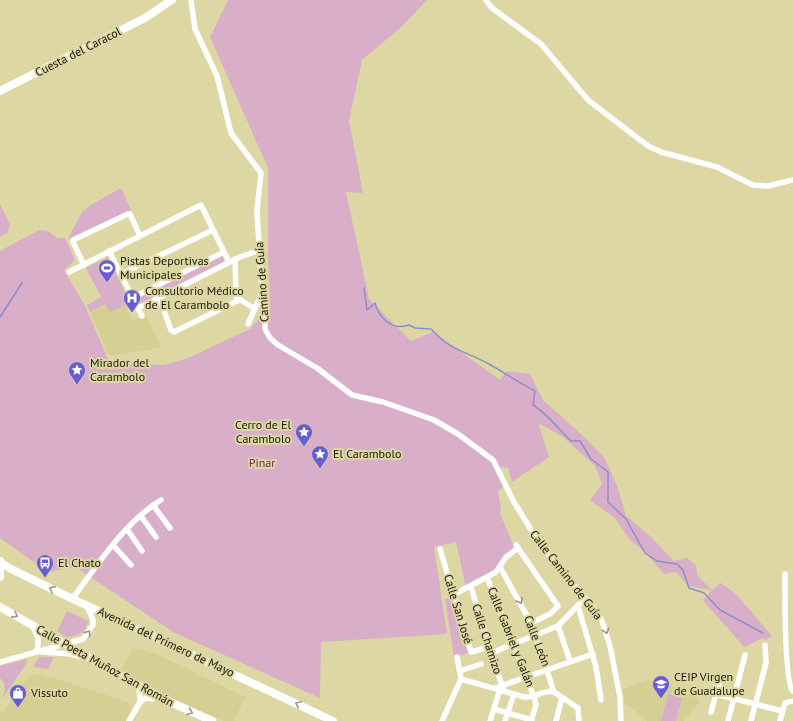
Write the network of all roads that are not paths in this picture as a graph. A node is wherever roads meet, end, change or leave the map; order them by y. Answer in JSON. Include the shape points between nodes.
{"nodes":[{"id":1,"x":172,"y":0,"type":"edge"},
{"id":2,"x":179,"y":0,"type":"edge"},
{"id":3,"x":191,"y":0,"type":"edge"},
{"id":4,"x":486,"y":0,"type":"edge"},
{"id":5,"x":156,"y":12,"type":"junction"},
{"id":6,"x":0,"y":91,"type":"edge"},
{"id":7,"x":793,"y":180,"type":"edge"},
{"id":8,"x":213,"y":230,"type":"junction"},
{"id":9,"x":140,"y":236,"type":"junction"},
{"id":10,"x":260,"y":250,"type":"junction"},
{"id":11,"x":109,"y":251,"type":"junction"},
{"id":12,"x":224,"y":252,"type":"junction"},
{"id":13,"x":235,"y":259,"type":"junction"},
{"id":14,"x":229,"y":262,"type":"junction"},
{"id":15,"x":84,"y":265,"type":"junction"},
{"id":16,"x":69,"y":272,"type":"dead end"},
{"id":17,"x":121,"y":274,"type":"junction"},
{"id":18,"x":262,"y":293,"type":"junction"},
{"id":19,"x":159,"y":297,"type":"junction"},
{"id":20,"x":132,"y":298,"type":"junction"},
{"id":21,"x":239,"y":300,"type":"junction"},
{"id":22,"x":138,"y":308,"type":"junction"},
{"id":23,"x":256,"y":310,"type":"junction"},
{"id":24,"x":142,"y":316,"type":"dead end"},
{"id":25,"x":248,"y":324,"type":"dead end"},
{"id":26,"x":162,"y":500,"type":"dead end"},
{"id":27,"x":514,"y":502,"type":"joint"},
{"id":28,"x":153,"y":505,"type":"junction"},
{"id":29,"x":141,"y":516,"type":"junction"},
{"id":30,"x":170,"y":528,"type":"dead end"},
{"id":31,"x":127,"y":530,"type":"junction"},
{"id":32,"x":156,"y":537,"type":"dead end"},
{"id":33,"x":113,"y":545,"type":"junction"},
{"id":34,"x":440,"y":549,"type":"dead end"},
{"id":35,"x":142,"y":551,"type":"dead end"},
{"id":36,"x":0,"y":562,"type":"edge"},
{"id":37,"x":131,"y":566,"type":"dead end"},
{"id":38,"x":500,"y":567,"type":"junction"},
{"id":39,"x":785,"y":574,"type":"dead end"},
{"id":40,"x":0,"y":577,"type":"edge"},
{"id":41,"x":487,"y":577,"type":"junction"},
{"id":42,"x":471,"y":587,"type":"junction"},
{"id":43,"x":453,"y":595,"type":"junction"},
{"id":44,"x":73,"y":598,"type":"junction"},
{"id":45,"x":585,"y":598,"type":"junction"},
{"id":46,"x":87,"y":605,"type":"junction"},
{"id":47,"x":578,"y":606,"type":"junction"},
{"id":48,"x":0,"y":607,"type":"edge"},
{"id":49,"x":531,"y":622,"type":"junction"},
{"id":50,"x":31,"y":624,"type":"junction"},
{"id":51,"x":558,"y":626,"type":"junction"},
{"id":52,"x":536,"y":636,"type":"junction"},
{"id":53,"x":66,"y":644,"type":"junction"},
{"id":54,"x":513,"y":644,"type":"junction"},
{"id":55,"x":765,"y":645,"type":"dead end"},
{"id":56,"x":490,"y":650,"type":"junction"},
{"id":57,"x":38,"y":652,"type":"junction"},
{"id":58,"x":593,"y":654,"type":"junction"},
{"id":59,"x":745,"y":655,"type":"dead end"},
{"id":60,"x":457,"y":657,"type":"dead end"},
{"id":61,"x":94,"y":660,"type":"junction"},
{"id":62,"x":0,"y":662,"type":"edge"},
{"id":63,"x":570,"y":662,"type":"junction"},
{"id":64,"x":481,"y":664,"type":"dead end"},
{"id":65,"x":547,"y":669,"type":"junction"},
{"id":66,"x":460,"y":671,"type":"junction"},
{"id":67,"x":526,"y":677,"type":"junction"},
{"id":68,"x":721,"y":677,"type":"dead end"},
{"id":69,"x":461,"y":679,"type":"junction"},
{"id":70,"x":140,"y":686,"type":"junction"},
{"id":71,"x":500,"y":688,"type":"junction"},
{"id":72,"x":793,"y":691,"type":"edge"},
{"id":73,"x":554,"y":692,"type":"junction"},
{"id":74,"x":514,"y":694,"type":"junction"},
{"id":75,"x":716,"y":694,"type":"junction"},
{"id":76,"x":157,"y":696,"type":"junction"},
{"id":77,"x":534,"y":697,"type":"junction"},
{"id":78,"x":562,"y":698,"type":"junction"},
{"id":79,"x":734,"y":699,"type":"junction"},
{"id":80,"x":601,"y":700,"type":"dead end"},
{"id":81,"x":793,"y":701,"type":"edge"},
{"id":82,"x":140,"y":702,"type":"junction"},
{"id":83,"x":756,"y":704,"type":"junction"},
{"id":84,"x":494,"y":709,"type":"junction"},
{"id":85,"x":782,"y":711,"type":"junction"},
{"id":86,"x":712,"y":712,"type":"dead end"},
{"id":87,"x":508,"y":713,"type":"junction"},
{"id":88,"x":443,"y":720,"type":"edge"},
{"id":89,"x":532,"y":720,"type":"edge"},
{"id":90,"x":130,"y":721,"type":"edge"},
{"id":91,"x":212,"y":721,"type":"edge"},
{"id":92,"x":333,"y":721,"type":"edge"},
{"id":93,"x":449,"y":721,"type":"edge"},
{"id":94,"x":490,"y":721,"type":"edge"},
{"id":95,"x":505,"y":721,"type":"edge"},
{"id":96,"x":556,"y":721,"type":"edge"},
{"id":97,"x":579,"y":721,"type":"edge"},
{"id":98,"x":621,"y":721,"type":"edge"},
{"id":99,"x":728,"y":721,"type":"edge"},
{"id":100,"x":751,"y":721,"type":"edge"},
{"id":101,"x":780,"y":721,"type":"edge"}],
"edges":[{"from":1,"to":5,"type":"main road","name":"Cuesta del Caracol"},
{"from":2,"to":5,"type":"main road","name":"Cuesta del Caracol"},
{"from":3,"to":10,"type":"street","name":"Camino de Guía","via":[[196,34],[213,66],[231,134],[261,173],[257,211]]},
{"from":4,"to":7,"type":"street","via":[[492,8],[541,44],[588,100],[648,146],[717,168],[753,184],[768,186]]},
{"from":5,"to":6,"type":"main road","name":"Cuesta del Caracol"},
{"from":8,"to":9,"type":"street","via":[[201,205]]},
{"from":8,"to":12,"type":"street"},
{"from":8,"to":17,"type":"street"},
{"from":9,"to":11,"type":"street"},
{"from":9,"to":15,"type":"street","via":[[128,214],[73,240]]},
{"from":10,"to":13,"type":"street"},
{"from":10,"to":18,"type":"street","name":"Camino de Guía"},
{"from":11,"to":15,"type":"street"},
{"from":11,"to":17,"type":"street"},
{"from":12,"to":14,"type":"street"},
{"from":12,"to":20,"type":"street"},
{"from":13,"to":14,"type":"street"},
{"from":13,"to":21,"type":"street","via":[[235,295]]},
{"from":14,"to":19,"type":"street"},
{"from":15,"to":16,"type":"street"},
{"from":17,"to":20,"type":"street"},
{"from":18,"to":23,"type":"street"},
{"from":18,"to":27,"type":"street","name":"Camino de Guía","via":[[265,302],[265,329],[278,346],[317,368],[352,395],[440,422],[493,460]]},
{"from":19,"to":21,"type":"street","via":[[173,332]]},
{"from":19,"to":22,"type":"street"},
{"from":20,"to":22,"type":"street"},
{"from":21,"to":23,"type":"street"},
{"from":22,"to":24,"type":"street"},
{"from":23,"to":25,"type":"street"},
{"from":26,"to":28,"type":"street"},
{"from":27,"to":45,"type":"street","name":"Calle Camino de Guía","via":[[548,554]]},
{"from":28,"to":29,"type":"street"},
{"from":28,"to":30,"type":"street"},
{"from":29,"to":31,"type":"street"},
{"from":29,"to":32,"type":"street"},
{"from":31,"to":33,"type":"street"},
{"from":31,"to":35,"type":"street"},
{"from":33,"to":37,"type":"street"},
{"from":33,"to":44,"type":"street"},
{"from":34,"to":43,"type":"street","name":"Calle San José"},
{"from":36,"to":40,"type":"main road"},
{"from":44,"to":36,"type":"main road","name":"Avenida del Primero de Mayo","one_way":true},
{"from":38,"to":41,"type":"street"},
{"from":38,"to":49,"type":"street","name":"Calle León","one_way":true},
{"from":38,"to":49,"type":"street","via":[[517,546],[558,606],[550,614]]},
{"from":39,"to":72,"type":"street","via":[[787,662],[790,688]]},
{"from":41,"to":42,"type":"street"},
{"from":41,"to":54,"type":"street","name":"Calle Gabriel y Galán"},
{"from":42,"to":43,"type":"street"},
{"from":42,"to":56,"type":"street","name":"Calle Chamizo"},
{"from":43,"to":56,"type":"street","name":"Calle San José","via":[[471,652]]},
{"from":44,"to":46,"type":"main road","name":"Avenida del Primero de Mayo"},
{"from":45,"to":47,"type":"street"},
{"from":45,"to":98,"type":"street","name":"Calle Camino de Guía","one_way":true,"via":[[599,614],[607,634],[620,697]]},
{"from":53,"to":46,"type":"street","one_way":true,"via":[[83,639],[90,631],[93,620]]},
{"from":92,"to":46,"type":"main road","name":"Avenida del Primero de Mayo","one_way":true},
{"from":47,"to":51,"type":"street"},
{"from":47,"to":58,"type":"street"},
{"from":48,"to":50,"type":"main road","name":"Calle Poeta Muñoz San Román","one_way":true},
{"from":49,"to":52,"type":"street","name":"Calle León"},
{"from":50,"to":53,"type":"main road","name":"Calle Poeta Muñoz San Román"},
{"from":50,"to":57,"type":"street","via":[[38,639]]},
{"from":51,"to":52,"type":"street"},
{"from":51,"to":63,"type":"street"},
{"from":52,"to":54,"type":"street"},
{"from":52,"to":65,"type":"street","name":"Calle León"},
{"from":53,"to":57,"type":"street"},
{"from":53,"to":61,"type":"main road","name":"Calle Poeta Muñoz San Román"},
{"from":54,"to":56,"type":"street"},
{"from":54,"to":67,"type":"street","name":"Calle Gabriel y Galán"},
{"from":55,"to":83,"type":"street","via":[[766,662]]},
{"from":56,"to":71,"type":"street","name":"Calle Chamizo"},
{"from":57,"to":61,"type":"street","via":[[71,654]]},
{"from":57,"to":62,"type":"street"},
{"from":58,"to":63,"type":"street"},
{"from":58,"to":80,"type":"street"},
{"from":59,"to":79,"type":"street"},
{"from":60,"to":66,"type":"street"},
{"from":61,"to":70,"type":"main road","name":"Calle Poeta Muñoz San Román"},
{"from":63,"to":65,"type":"street"},
{"from":64,"to":66,"type":"street"},
{"from":65,"to":67,"type":"street"},
{"from":65,"to":73,"type":"street","name":"Calle León"},
{"from":66,"to":69,"type":"street"},
{"from":67,"to":71,"type":"street"},
{"from":67,"to":77,"type":"street","name":"Calle Gabriel y Galán"},
{"from":68,"to":75,"type":"street"},
{"from":69,"to":71,"type":"street"},
{"from":69,"to":88,"type":"street"},
{"from":70,"to":76,"type":"main road","name":"Calle Poeta Muñoz San Román"},
{"from":70,"to":82,"type":"street"},
{"from":71,"to":74,"type":"street"},
{"from":71,"to":84,"type":"street"},
{"from":73,"to":77,"type":"street"},
{"from":73,"to":78,"type":"street"},
{"from":74,"to":77,"type":"street","via":[[527,698]]},
{"from":74,"to":87,"type":"street"},
{"from":75,"to":79,"type":"street"},
{"from":75,"to":86,"type":"street"},
{"from":76,"to":82,"type":"street"},
{"from":76,"to":91,"type":"main road","name":"Calle Poeta Muñoz San Román","one_way":true},
{"from":77,"to":89,"type":"street","via":[[536,705]]},
{"from":78,"to":96,"type":"street"},
{"from":78,"to":97,"type":"street","via":[[578,708]]},
{"from":79,"to":83,"type":"street"},
{"from":79,"to":99,"type":"street"},
{"from":81,"to":85,"type":"street","via":[[786,703]]},
{"from":82,"to":90,"type":"street"},
{"from":83,"to":85,"type":"street"},
{"from":83,"to":100,"type":"street"},
{"from":84,"to":87,"type":"street"},
{"from":84,"to":94,"type":"street"},
{"from":85,"to":101,"type":"street"},
{"from":87,"to":89,"type":"street"},
{"from":87,"to":95,"type":"street"},
{"from":88,"to":93,"type":"street"}]}
